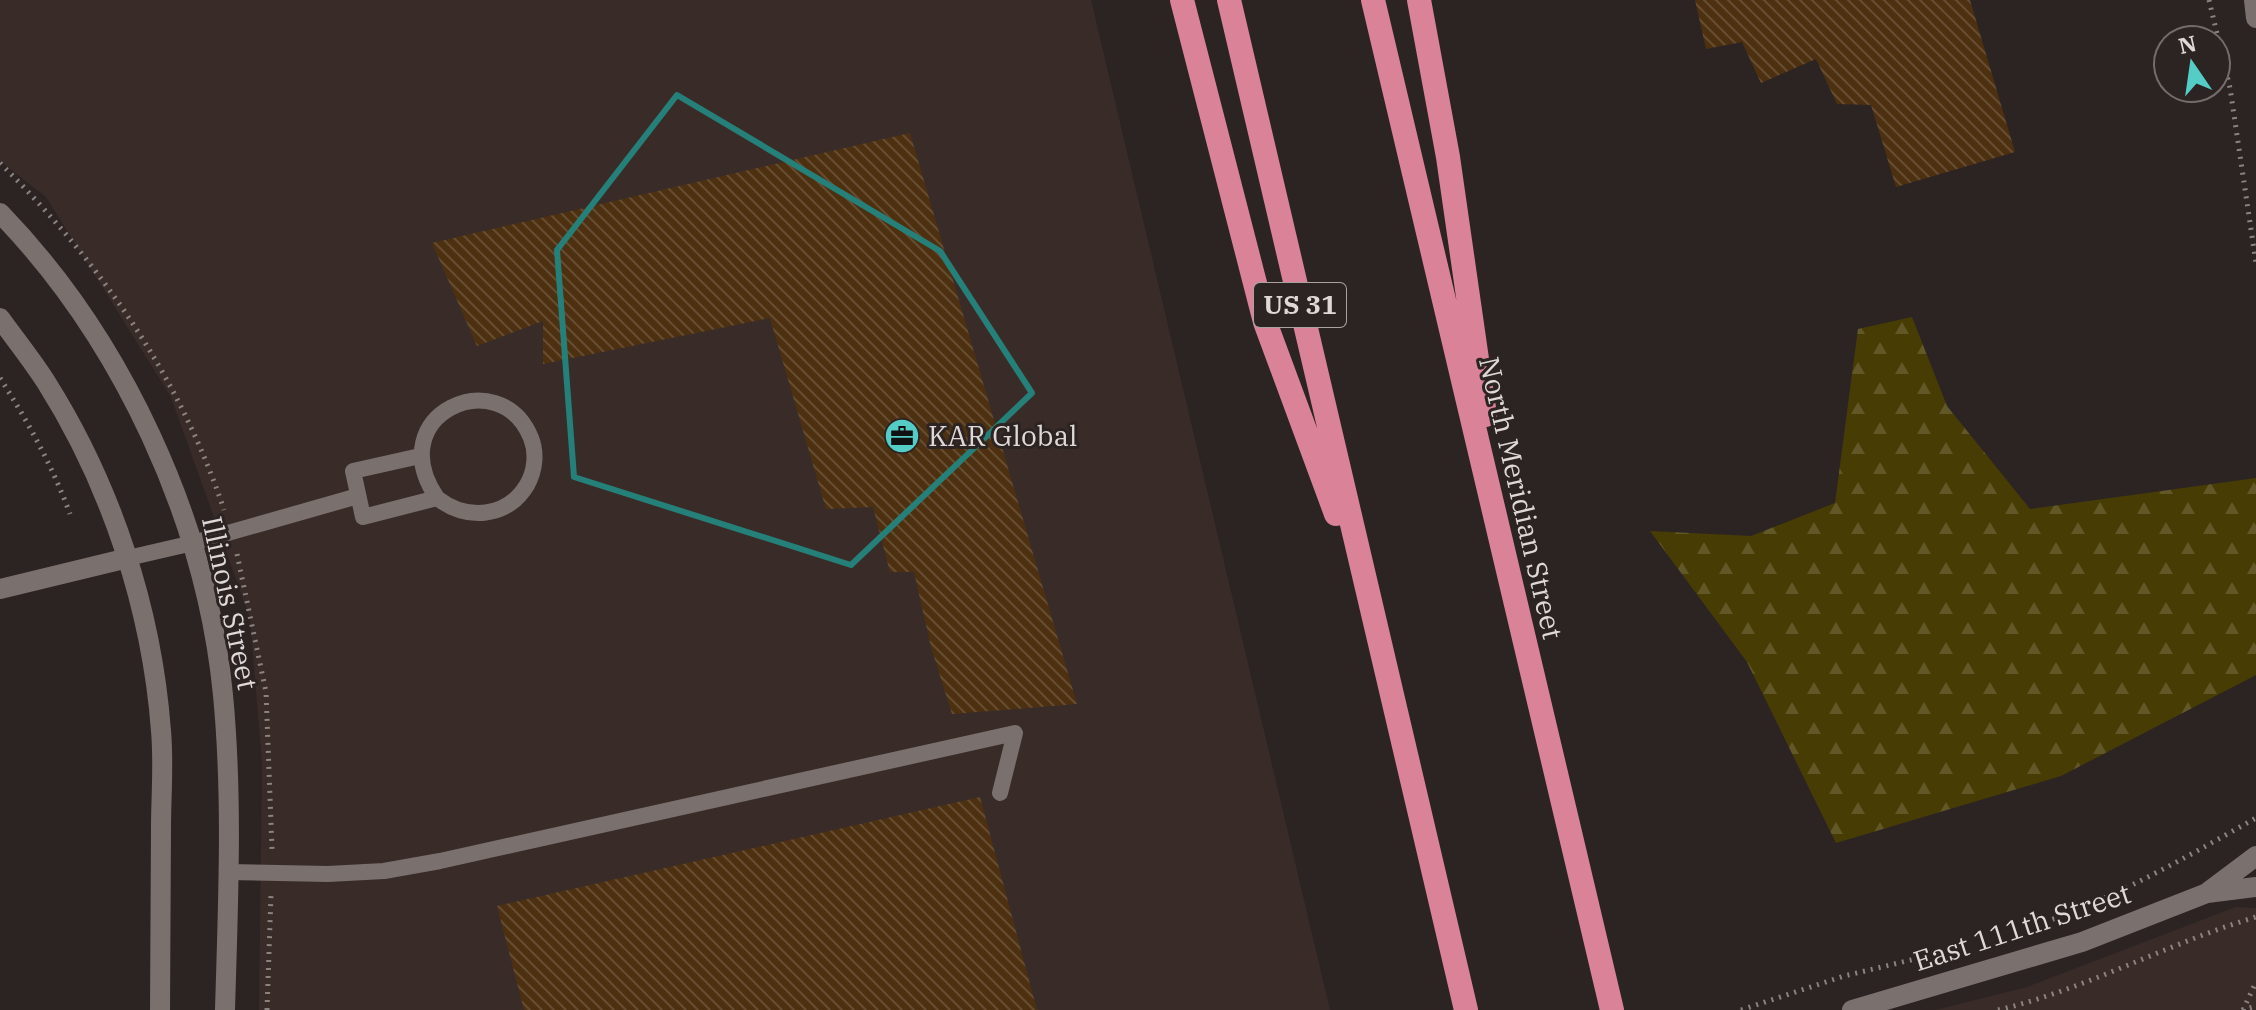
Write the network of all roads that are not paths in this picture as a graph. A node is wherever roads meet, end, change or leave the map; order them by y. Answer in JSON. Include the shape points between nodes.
{"nodes":[{"id":1,"x":1182,"y":0,"type":"edge"},
{"id":2,"x":1229,"y":0,"type":"edge"},
{"id":3,"x":1373,"y":0,"type":"edge"},
{"id":4,"x":1419,"y":0,"type":"edge"},
{"id":5,"x":2254,"y":0,"type":"edge"},
{"id":6,"x":2256,"y":18,"type":"edge"},
{"id":7,"x":0,"y":213,"type":"edge"},
{"id":8,"x":0,"y":318,"type":"edge"},
{"id":9,"x":420,"y":456,"type":"junction"},
{"id":10,"x":358,"y":496,"type":"junction"},
{"id":11,"x":437,"y":498,"type":"junction"},
{"id":12,"x":193,"y":543,"type":"junction"},
{"id":13,"x":128,"y":558,"type":"junction"},
{"id":14,"x":1507,"y":567,"type":"junction"},
{"id":15,"x":0,"y":589,"type":"edge"},
{"id":16,"x":1372,"y":610,"type":"junction"},
{"id":17,"x":1000,"y":793,"type":"dead end"},
{"id":18,"x":2256,"y":856,"type":"edge"},
{"id":19,"x":228,"y":872,"type":"junction"},
{"id":20,"x":2256,"y":887,"type":"edge"},
{"id":21,"x":2207,"y":893,"type":"junction"},
{"id":22,"x":160,"y":1010,"type":"edge"},
{"id":23,"x":225,"y":1010,"type":"edge"},
{"id":24,"x":1466,"y":1010,"type":"edge"},
{"id":25,"x":1612,"y":1010,"type":"edge"},
{"id":26,"x":1852,"y":1010,"type":"edge"}],
"edges":[{"from":1,"to":16,"type":"highway","via":[[1265,322]]},
{"from":2,"to":16,"type":"highway","number":"US 31"},
{"from":3,"to":14,"type":"highway","name":"North Meridian Street"},
{"from":4,"to":14,"type":"highway","via":[[1448,157]]},
{"from":5,"to":6,"type":"street"},
{"from":7,"to":12,"type":"street","name":"Illinois Street","via":[[44,261],[118,375],[162,463]]},
{"from":8,"to":13,"type":"street","via":[[64,411]]},
{"from":9,"to":10,"type":"lane","via":[[353,471]]},
{"from":9,"to":11,"type":"lane","via":[[426,482]]},
{"from":9,"to":11,"type":"lane","via":[[433,422],[462,402],[480,400],[506,408],[526,426],[533,443],[531,478],[508,506],[473,514]]},
{"from":10,"to":11,"type":"lane","via":[[363,517]]},
{"from":10,"to":12,"type":"lane"},
{"from":12,"to":13,"type":"lane"},
{"from":12,"to":19,"type":"street","name":"Illinois Street","via":[[223,693]]},
{"from":13,"to":15,"type":"street"},
{"from":13,"to":22,"type":"street","via":[[155,676],[161,735]]},
{"from":14,"to":25,"type":"highway","name":"North Meridian Street"},
{"from":16,"to":24,"type":"highway","number":"US 31"},
{"from":17,"to":19,"type":"lane","via":[[1015,733],[384,871]]},
{"from":18,"to":21,"type":"street","name":"East 111th Street"},
{"from":19,"to":23,"type":"street","name":"Illinois Street"},
{"from":20,"to":21,"type":"street","name":"East 111th Street"},
{"from":21,"to":26,"type":"street","name":"East 111th Street","via":[[2082,942]]}]}
